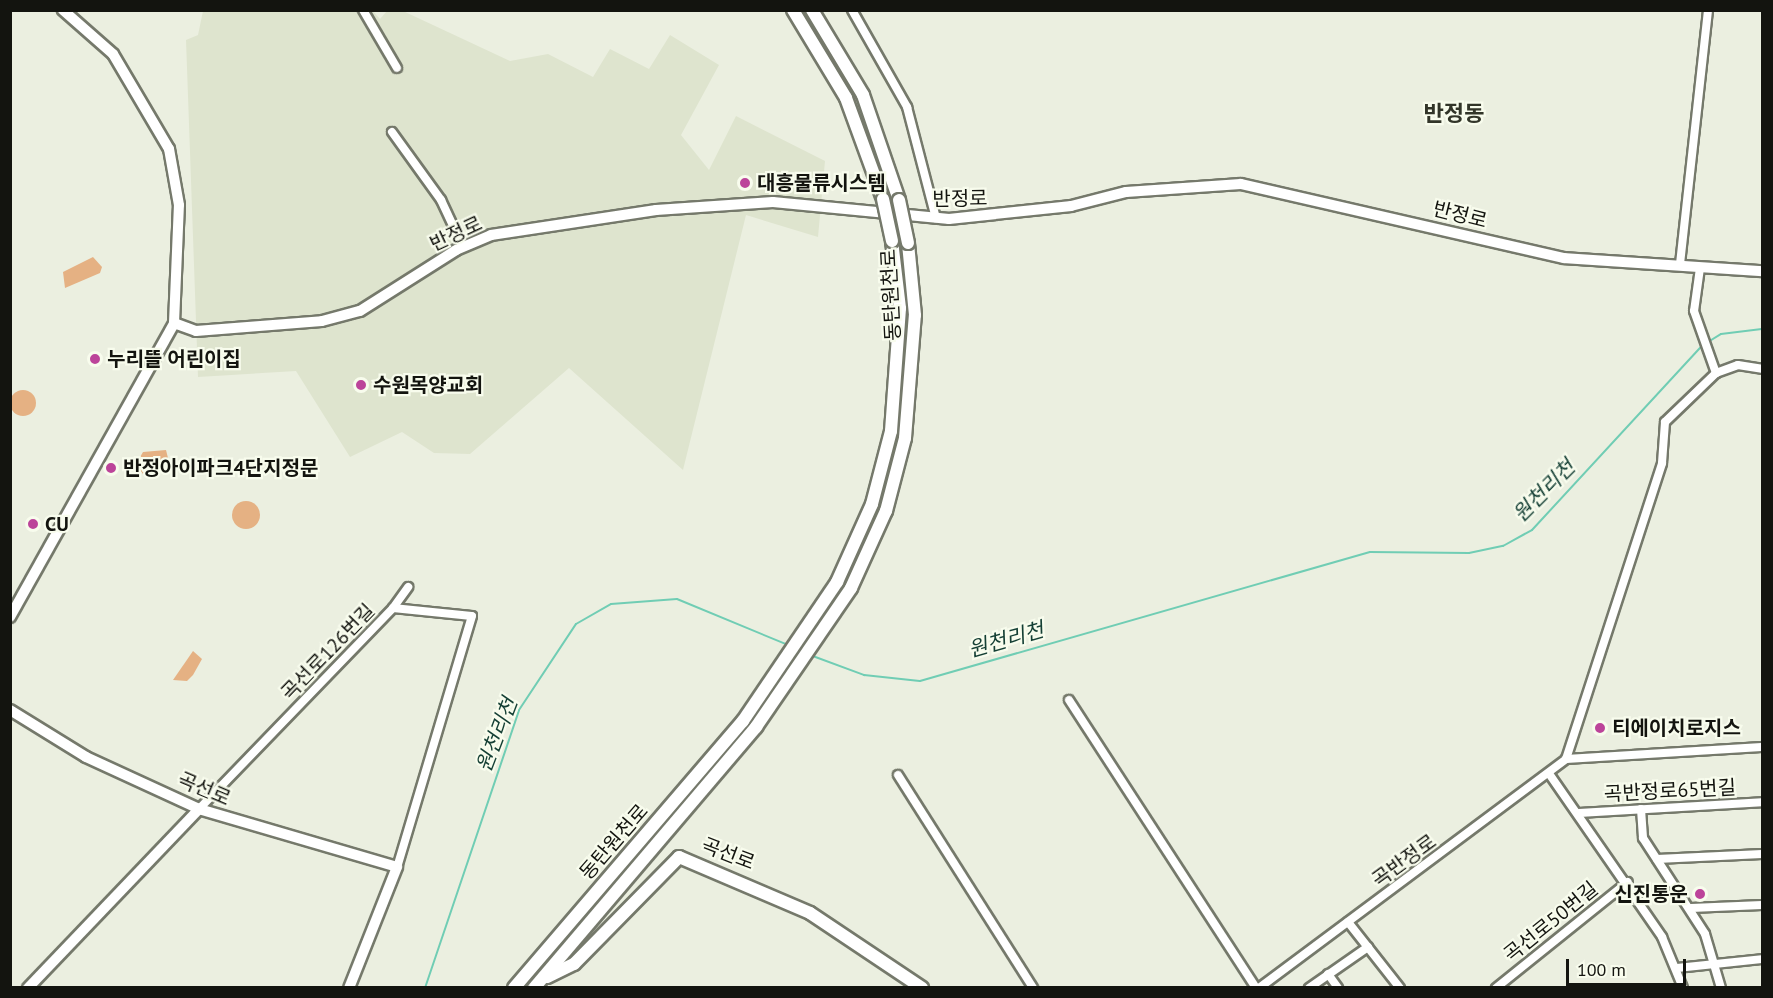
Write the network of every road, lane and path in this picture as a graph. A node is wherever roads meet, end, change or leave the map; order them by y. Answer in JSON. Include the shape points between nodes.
{"nodes":[{"id":1,"x":63,"y":10,"type":"edge"},
{"id":2,"x":363,"y":10,"type":"edge"},
{"id":3,"x":793,"y":10,"type":"edge"},
{"id":4,"x":812,"y":10,"type":"edge"},
{"id":5,"x":852,"y":10,"type":"edge"},
{"id":6,"x":1708,"y":10,"type":"edge"},
{"id":7,"x":397,"y":68,"type":"dead end"},
{"id":8,"x":392,"y":132,"type":"dead end"},
{"id":9,"x":936,"y":218,"type":"junction"},
{"id":10,"x":463,"y":247,"type":"junction"},
{"id":11,"x":1680,"y":264,"type":"junction"},
{"id":12,"x":1700,"y":268,"type":"junction"},
{"id":13,"x":1762,"y":271,"type":"edge"},
{"id":14,"x":174,"y":323,"type":"junction"},
{"id":15,"x":1762,"y":369,"type":"edge"},
{"id":16,"x":1716,"y":373,"type":"junction"},
{"id":17,"x":408,"y":587,"type":"dead end"},
{"id":18,"x":393,"y":608,"type":"junction"},
{"id":19,"x":10,"y":617,"type":"edge"},
{"id":20,"x":1070,"y":700,"type":"dead end"},
{"id":21,"x":10,"y":710,"type":"edge"},
{"id":22,"x":1762,"y":747,"type":"edge"},
{"id":23,"x":1566,"y":759,"type":"junction"},
{"id":24,"x":898,"y":775,"type":"dead end"},
{"id":25,"x":1550,"y":775,"type":"junction"},
{"id":26,"x":1762,"y":802,"type":"edge"},
{"id":27,"x":199,"y":809,"type":"junction"},
{"id":28,"x":1641,"y":809,"type":"junction"},
{"id":29,"x":1579,"y":813,"type":"junction"},
{"id":30,"x":1762,"y":854,"type":"edge"},
{"id":31,"x":1657,"y":860,"type":"junction"},
{"id":32,"x":397,"y":867,"type":"junction"},
{"id":33,"x":1628,"y":882,"type":"junction"},
{"id":34,"x":1762,"y":906,"type":"edge"},
{"id":35,"x":1691,"y":908,"type":"junction"},
{"id":36,"x":1348,"y":922,"type":"junction"},
{"id":37,"x":1368,"y":946,"type":"junction"},
{"id":38,"x":1762,"y":959,"type":"edge"},
{"id":39,"x":1716,"y":961,"type":"junction"},
{"id":40,"x":1677,"y":968,"type":"junction"},
{"id":41,"x":1328,"y":974,"type":"junction"},
{"id":42,"x":537,"y":984,"type":"edge"},
{"id":43,"x":28,"y":987,"type":"edge"},
{"id":44,"x":349,"y":987,"type":"edge"},
{"id":45,"x":514,"y":987,"type":"edge"},
{"id":46,"x":922,"y":987,"type":"edge"},
{"id":47,"x":1034,"y":987,"type":"edge"},
{"id":48,"x":1258,"y":987,"type":"edge"},
{"id":49,"x":1310,"y":987,"type":"edge"},
{"id":50,"x":1338,"y":987,"type":"edge"},
{"id":51,"x":1400,"y":987,"type":"edge"},
{"id":52,"x":1496,"y":987,"type":"edge"},
{"id":53,"x":1683,"y":987,"type":"edge"},
{"id":54,"x":1721,"y":987,"type":"edge"}],
"edges":[{"from":1,"to":14,"type":"street","via":[[113,54],[169,149],[178,205]]},
{"from":2,"to":7,"type":"street"},
{"from":3,"to":45,"type":"main road","name":"동탄원천로","bridge":true,"via":[[846,98],[883,199],[892,242],[900,308],[891,431],[872,504],[837,582],[743,721]]},
{"from":4,"to":42,"type":"main road","name":"동탄원천로","bridge":true,"via":[[863,95],[899,200],[908,243],[915,315],[905,438],[886,511],[851,588],[756,728]]},
{"from":5,"to":9,"type":"street","via":[[907,107]]},
{"from":6,"to":11,"type":"street"},
{"from":8,"to":10,"type":"street","via":[[441,200]]},
{"from":9,"to":10,"type":"street","name":"반정로","via":[[773,202],[547,226],[491,236]]},
{"from":9,"to":11,"type":"street","name":"반정로","via":[[1002,216],[1126,192],[1241,184],[1554,256]]},
{"from":10,"to":14,"type":"street","name":"반정로","via":[[350,313],[196,331]]},
{"from":11,"to":12,"type":"street","name":"반정로"},
{"from":12,"to":13,"type":"street","name":"반정로"},
{"from":12,"to":16,"type":"street","via":[[1696,321]]},
{"from":14,"to":19,"type":"street"},
{"from":15,"to":16,"type":"street","via":[[1738,365]]},
{"from":16,"to":23,"type":"street","name":"곡반정로","via":[[1665,422],[1662,463]]},
{"from":17,"to":18,"type":"street"},
{"from":18,"to":27,"type":"street","name":"곡선로126번길"},
{"from":18,"to":32,"type":"street","name":"곡선로126번길","via":[[472,616]]},
{"from":20,"to":48,"type":"street"},
{"from":21,"to":27,"type":"street","name":"곡선로","via":[[86,757]]},
{"from":22,"to":23,"type":"street"},
{"from":23,"to":25,"type":"street","name":"곡반정로"},
{"from":24,"to":47,"type":"street"},
{"from":25,"to":29,"type":"street","name":"곡반정로65번길"},
{"from":25,"to":36,"type":"street","name":"곡반정로"},
{"from":26,"to":28,"type":"street","name":"곡반정로65번길"},
{"from":27,"to":32,"type":"street","name":"곡선로"},
{"from":27,"to":43,"type":"street"},
{"from":28,"to":29,"type":"street","name":"곡반정로65번길"},
{"from":28,"to":31,"type":"street","via":[[1643,838]]},
{"from":29,"to":33,"type":"street","name":"곡반정로65번길"},
{"from":30,"to":31,"type":"street"},
{"from":31,"to":35,"type":"street"},
{"from":32,"to":44,"type":"street"},
{"from":33,"to":40,"type":"street","name":"곡반정로65번길"},
{"from":33,"to":52,"type":"street","name":"곡선로50번길"},
{"from":34,"to":35,"type":"street"},
{"from":35,"to":39,"type":"street"},
{"from":36,"to":37,"type":"street"},
{"from":36,"to":48,"type":"street","name":"곡반정로"},
{"from":37,"to":41,"type":"street"},
{"from":37,"to":51,"type":"street"},
{"from":38,"to":39,"type":"street"},
{"from":39,"to":40,"type":"street"},
{"from":39,"to":54,"type":"street"},
{"from":40,"to":53,"type":"street","name":"곡반정로65번길"},
{"from":41,"to":49,"type":"street"},
{"from":41,"to":50,"type":"street"},
{"from":42,"to":46,"type":"main road","name":"곡선로","via":[[574,964],[679,857],[810,912]]}]}
